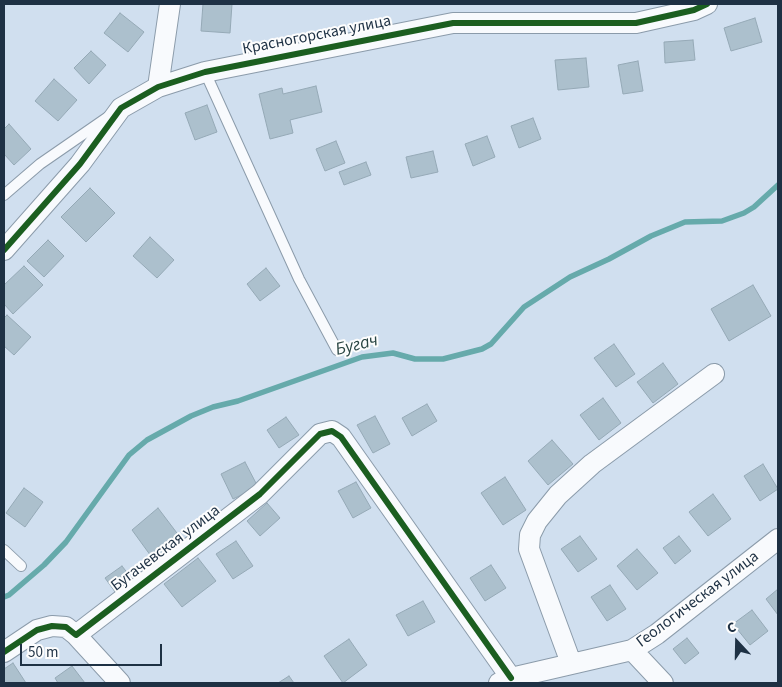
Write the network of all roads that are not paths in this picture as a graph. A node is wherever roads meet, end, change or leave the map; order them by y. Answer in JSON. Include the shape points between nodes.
{"nodes":[{"id":1,"x":170,"y":4,"type":"edge"},
{"id":2,"x":707,"y":4,"type":"edge"},
{"id":3,"x":206,"y":72,"type":"junction"},
{"id":4,"x":158,"y":87,"type":"junction"},
{"id":5,"x":121,"y":108,"type":"junction"},
{"id":6,"x":4,"y":195,"type":"edge"},
{"id":7,"x":4,"y":250,"type":"edge"},
{"id":8,"x":337,"y":350,"type":"dead end"},
{"id":9,"x":714,"y":374,"type":"dead end"},
{"id":10,"x":778,"y":539,"type":"edge"},
{"id":11,"x":4,"y":550,"type":"edge"},
{"id":12,"x":22,"y":566,"type":"dead end"},
{"id":13,"x":76,"y":635,"type":"junction"},
{"id":14,"x":632,"y":650,"type":"junction"},
{"id":15,"x":4,"y":652,"type":"edge"},
{"id":16,"x":571,"y":663,"type":"junction"},
{"id":17,"x":505,"y":681,"type":"edge"},
{"id":18,"x":120,"y":683,"type":"edge"},
{"id":19,"x":663,"y":683,"type":"edge"}],
"edges":[{"from":1,"to":4,"type":"street"},
{"from":2,"to":3,"type":"street","name":"Красногорская улица","via":[[636,23],[453,23]]},
{"from":3,"to":4,"type":"street","name":"Красногорская улица"},
{"from":3,"to":8,"type":"lane","via":[[299,279]]},
{"from":4,"to":5,"type":"street","name":"Красногорская улица"},
{"from":5,"to":6,"type":"lane","via":[[40,164]]},
{"from":5,"to":7,"type":"street","name":"Красногорская улица","via":[[80,164]]},
{"from":9,"to":16,"type":"street","via":[[592,464],[558,495],[537,520],[530,535],[529,549]]},
{"from":10,"to":14,"type":"street","name":"Геологическая улица"},
{"from":11,"to":12,"type":"lane"},
{"from":13,"to":15,"type":"street","via":[[66,627],[52,626],[37,630]]},
{"from":13,"to":17,"type":"street","name":"Бугачевская улица","via":[[260,494],[320,434],[332,431],[341,438]]},
{"from":13,"to":18,"type":"street"},
{"from":14,"to":16,"type":"street","name":"Геологическая улица"},
{"from":14,"to":19,"type":"street"},
{"from":16,"to":17,"type":"street","name":"Геологическая улица"}]}
